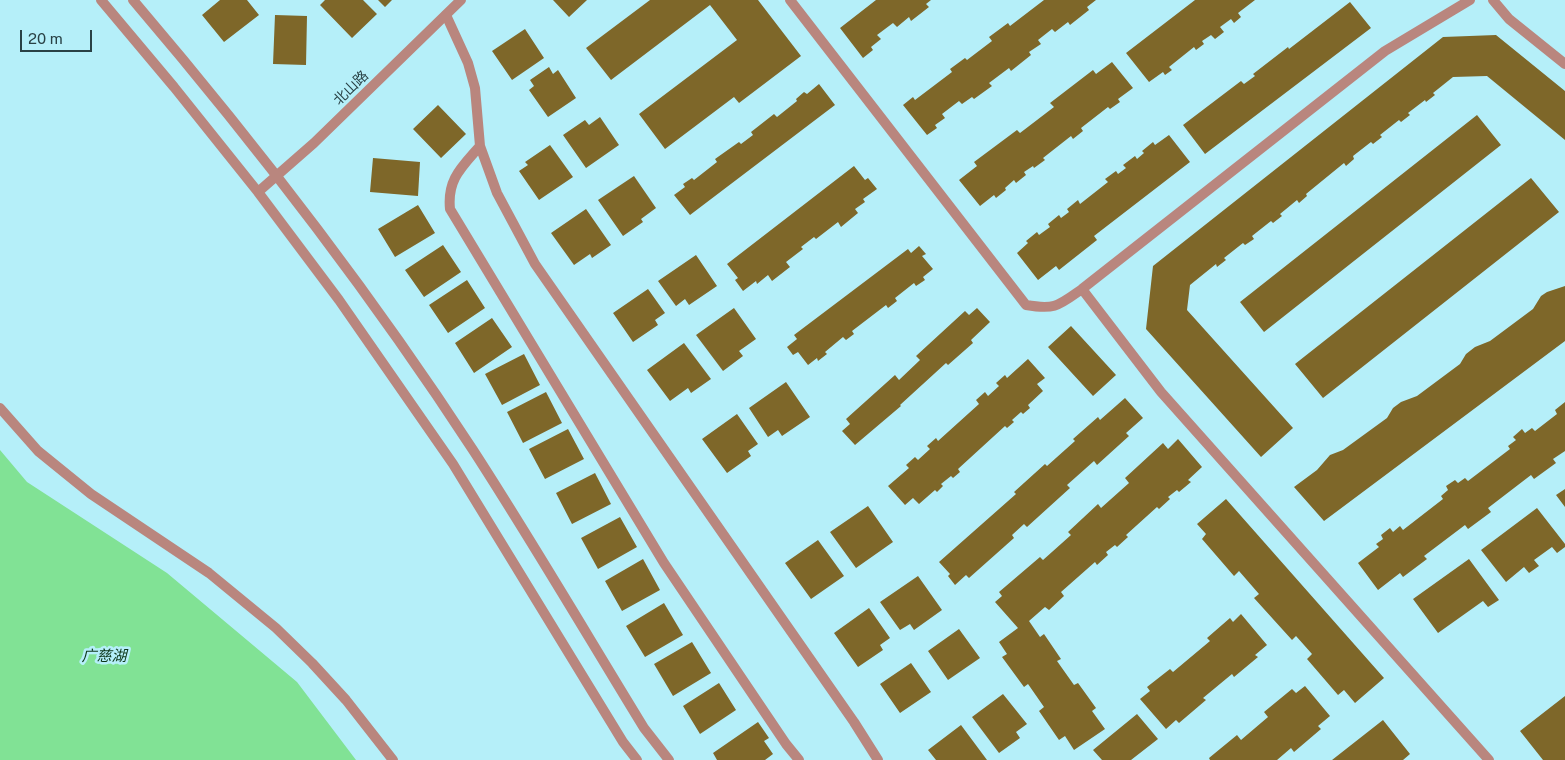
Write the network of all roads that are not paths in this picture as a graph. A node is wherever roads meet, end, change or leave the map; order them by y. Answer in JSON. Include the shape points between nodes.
{"nodes":[{"id":1,"x":101,"y":0,"type":"edge"},
{"id":2,"x":133,"y":0,"type":"edge"},
{"id":3,"x":462,"y":0,"type":"edge"},
{"id":4,"x":790,"y":0,"type":"edge"},
{"id":5,"x":1470,"y":0,"type":"edge"},
{"id":6,"x":1493,"y":0,"type":"edge"},
{"id":7,"x":446,"y":15,"type":"junction"},
{"id":8,"x":1565,"y":64,"type":"edge"},
{"id":9,"x":480,"y":146,"type":"junction"},
{"id":10,"x":277,"y":176,"type":"junction"},
{"id":11,"x":258,"y":192,"type":"junction"},
{"id":12,"x":1082,"y":289,"type":"junction"},
{"id":13,"x":0,"y":408,"type":"edge"},
{"id":14,"x":393,"y":760,"type":"edge"},
{"id":15,"x":637,"y":760,"type":"edge"},
{"id":16,"x":668,"y":760,"type":"edge"},
{"id":17,"x":799,"y":760,"type":"edge"},
{"id":18,"x":878,"y":760,"type":"edge"},
{"id":19,"x":1489,"y":760,"type":"edge"}],
"edges":[{"from":1,"to":11,"type":"street"},
{"from":2,"to":10,"type":"street"},
{"from":3,"to":7,"type":"street","name":"北山路"},
{"from":4,"to":12,"type":"street","via":[[1026,305],[1058,306]]},
{"from":5,"to":12,"type":"street","via":[[1384,51]]},
{"from":6,"to":8,"type":"street","via":[[1509,19]]},
{"from":7,"to":9,"type":"street","via":[[468,63],[475,88]]},
{"from":7,"to":10,"type":"street","name":"北山路"},
{"from":9,"to":17,"type":"street","via":[[454,178],[450,209],[664,563]]},
{"from":9,"to":18,"type":"street","via":[[497,193],[535,264]]},
{"from":10,"to":11,"type":"street","name":"北山路"},
{"from":10,"to":16,"type":"street","via":[[364,293],[474,451],[644,728]]},
{"from":11,"to":15,"type":"street","via":[[339,300],[453,464]]},
{"from":12,"to":19,"type":"street","via":[[1161,392]]},
{"from":13,"to":14,"type":"street","via":[[38,451],[91,494],[209,573],[276,628],[346,700]]}]}
